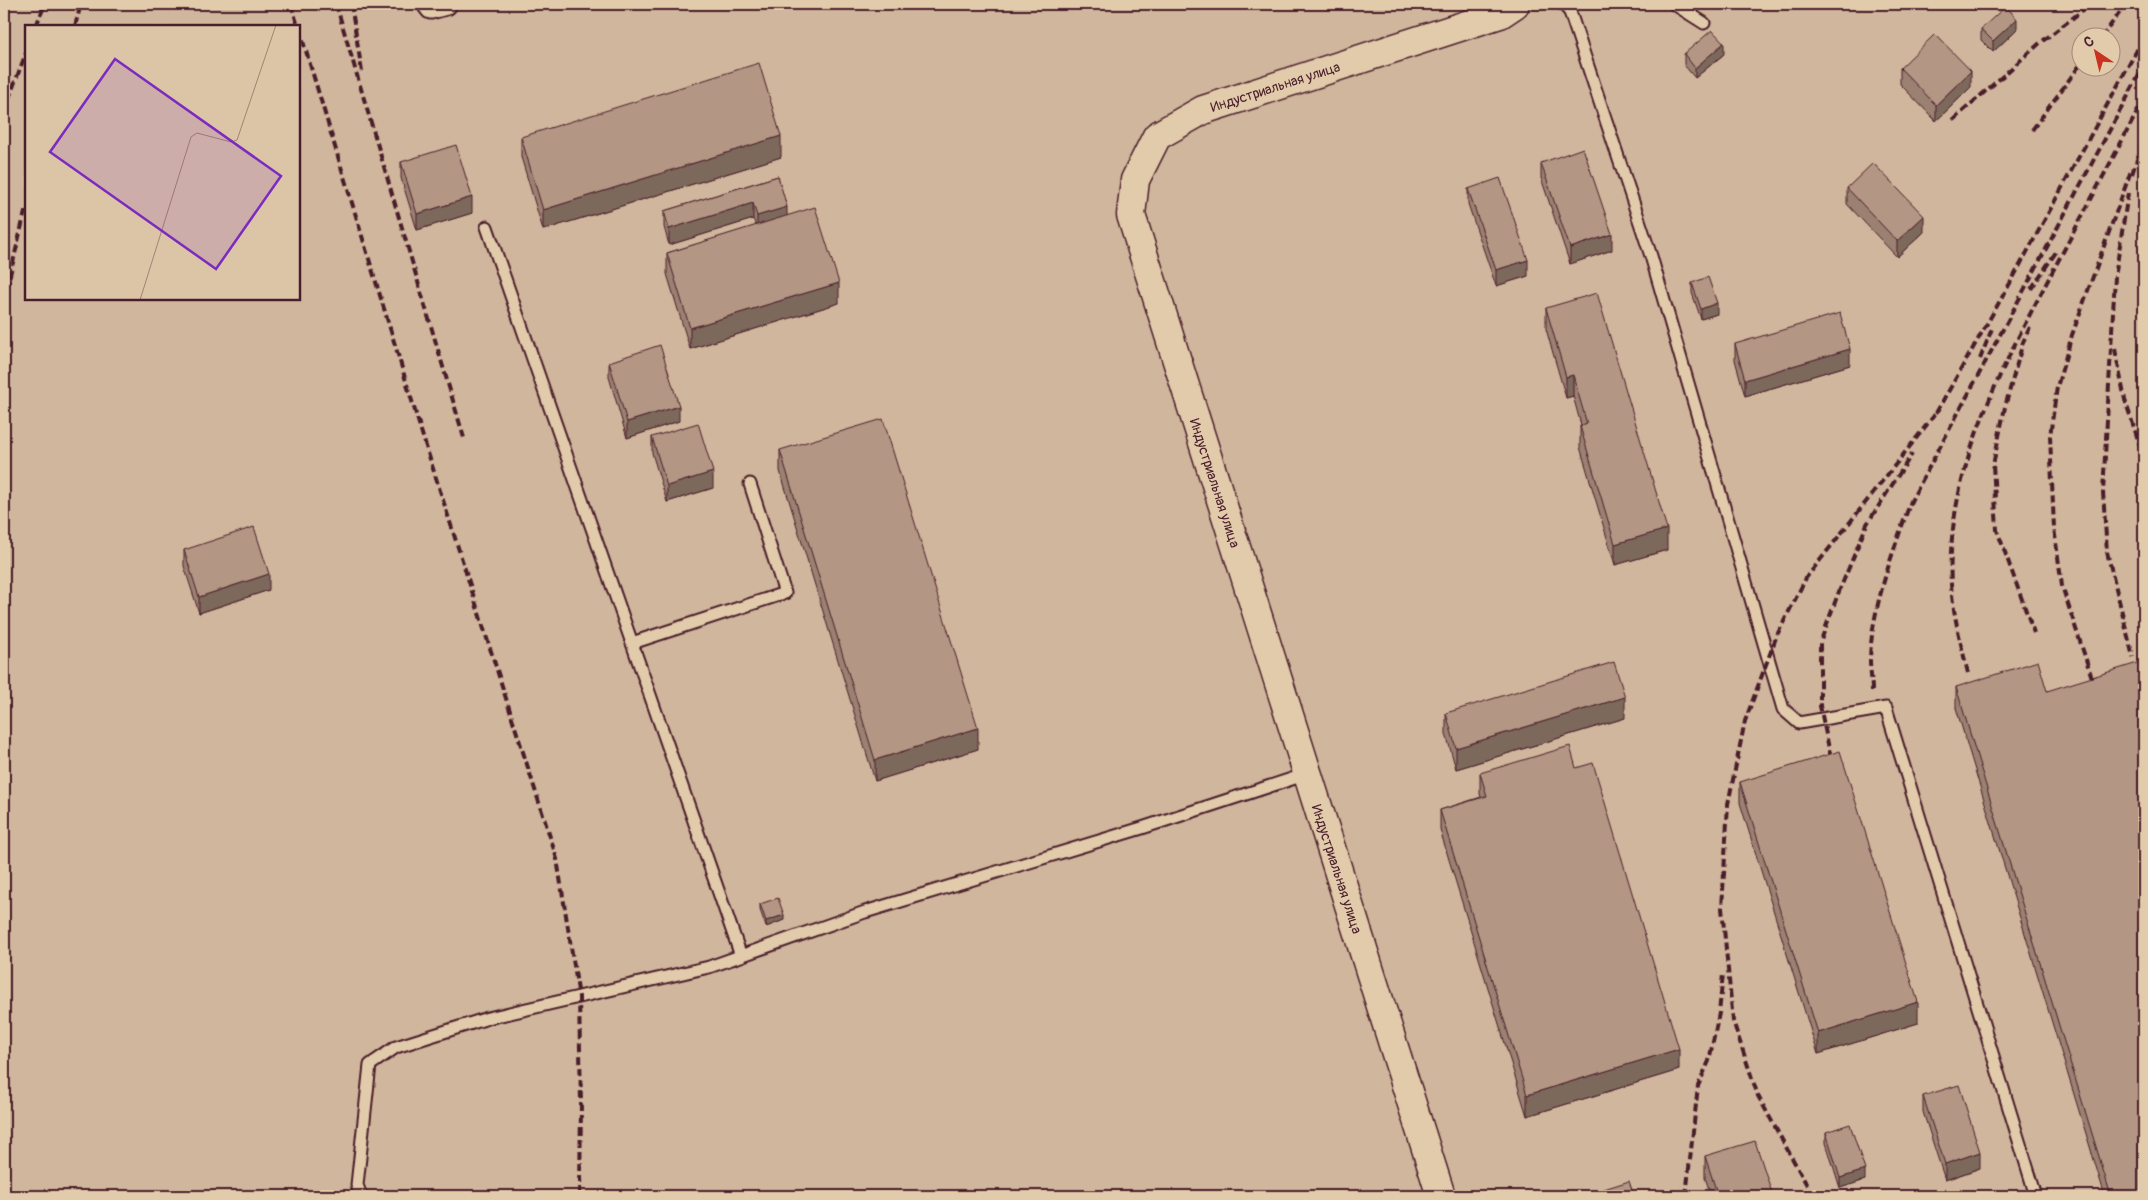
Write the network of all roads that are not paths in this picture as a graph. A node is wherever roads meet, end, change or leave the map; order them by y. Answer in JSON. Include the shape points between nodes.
{"nodes":[{"id":1,"x":428,"y":4,"type":"edge"},
{"id":2,"x":446,"y":4,"type":"edge"},
{"id":3,"x":1515,"y":4,"type":"edge"},
{"id":4,"x":1563,"y":4,"type":"edge"},
{"id":5,"x":1674,"y":4,"type":"edge"},
{"id":6,"x":1704,"y":23,"type":"dead end"},
{"id":7,"x":487,"y":227,"type":"dead end"},
{"id":8,"x":750,"y":484,"type":"dead end"},
{"id":9,"x":632,"y":643,"type":"junction"},
{"id":10,"x":1307,"y":774,"type":"junction"},
{"id":11,"x":741,"y":956,"type":"junction"},
{"id":12,"x":361,"y":1196,"type":"edge"},
{"id":13,"x":1441,"y":1196,"type":"edge"},
{"id":14,"x":2036,"y":1196,"type":"edge"}],
"edges":[{"from":1,"to":2,"type":"street","via":[[431,8]]},
{"from":3,"to":10,"type":"street","name":"Индустриальная улица","via":[[1500,14],[1203,110],[1157,136],[1134,180],[1131,215]]},
{"from":4,"to":14,"type":"lane","via":[[1570,12],[1651,256],[1783,709],[1799,723],[1886,708]]},
{"from":5,"to":6,"type":"lane"},
{"from":7,"to":9,"type":"lane"},
{"from":8,"to":9,"type":"lane","via":[[785,593]]},
{"from":9,"to":11,"type":"lane"},
{"from":10,"to":11,"type":"lane","via":[[865,912]]},
{"from":10,"to":13,"type":"street","name":"Индустриальная улица"},
{"from":11,"to":12,"type":"lane","via":[[488,1018],[396,1047],[370,1066],[357,1185]]}]}
